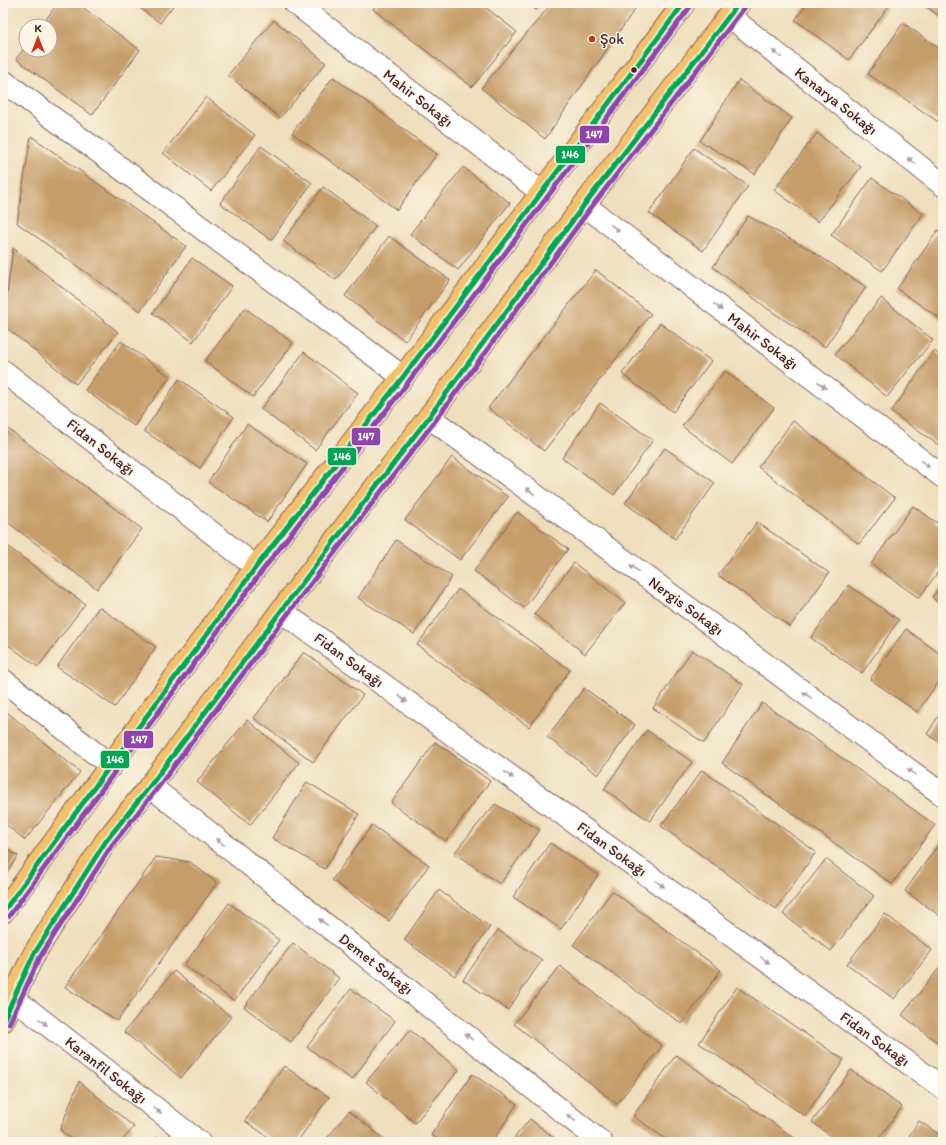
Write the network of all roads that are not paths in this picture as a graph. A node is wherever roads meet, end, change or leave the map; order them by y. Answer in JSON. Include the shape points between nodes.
{"nodes":[{"id":1,"x":295,"y":3,"type":"edge"},
{"id":2,"x":683,"y":4,"type":"edge"},
{"id":3,"x":734,"y":10,"type":"edge"},
{"id":4,"x":3,"y":81,"type":"edge"},
{"id":5,"x":943,"y":185,"type":"edge"},
{"id":6,"x":541,"y":192,"type":"junction"},
{"id":7,"x":584,"y":205,"type":"junction"},
{"id":8,"x":3,"y":371,"type":"edge"},
{"id":9,"x":403,"y":377,"type":"junction"},
{"id":10,"x":428,"y":417,"type":"junction"},
{"id":11,"x":943,"y":477,"type":"edge"},
{"id":12,"x":256,"y":567,"type":"junction"},
{"id":13,"x":281,"y":611,"type":"junction"},
{"id":14,"x":3,"y":680,"type":"edge"},
{"id":15,"x":110,"y":766,"type":"junction"},
{"id":16,"x":150,"y":786,"type":"junction"},
{"id":17,"x":943,"y":795,"type":"edge"},
{"id":18,"x":3,"y":912,"type":"edge"},
{"id":19,"x":12,"y":998,"type":"junction"},
{"id":20,"x":3,"y":1021,"type":"edge"},
{"id":21,"x":943,"y":1088,"type":"edge"},
{"id":22,"x":199,"y":1142,"type":"edge"},
{"id":23,"x":601,"y":1142,"type":"edge"}],
"edges":[{"from":1,"to":6,"type":"street","name":"Mahir Sokağı"},
{"from":2,"to":6,"type":"main road"},
{"from":5,"to":3,"type":"street","name":"Kanarya Sokağı","one_way":true},
{"from":3,"to":7,"type":"main road"},
{"from":4,"to":9,"type":"street"},
{"from":6,"to":9,"type":"main road"},
{"from":7,"to":10,"type":"main road"},
{"from":7,"to":11,"type":"street","name":"Mahir Sokağı","one_way":true},
{"from":8,"to":12,"type":"street","name":"Fidan Sokağı"},
{"from":9,"to":12,"type":"main road"},
{"from":10,"to":13,"type":"main road"},
{"from":17,"to":10,"type":"street","name":"Nergis Sokağı","one_way":true},
{"from":12,"to":15,"type":"main road"},
{"from":13,"to":16,"type":"main road"},
{"from":13,"to":21,"type":"street","name":"Fidan Sokağı","one_way":true},
{"from":14,"to":15,"type":"street"},
{"from":15,"to":18,"type":"main road"},
{"from":16,"to":19,"type":"main road","via":[[106,842],[34,954]]},
{"from":23,"to":16,"type":"street","name":"Demet Sokağı","one_way":true},
{"from":19,"to":20,"type":"main road"},
{"from":19,"to":22,"type":"street","name":"Karanfil Sokağı","one_way":true}]}
